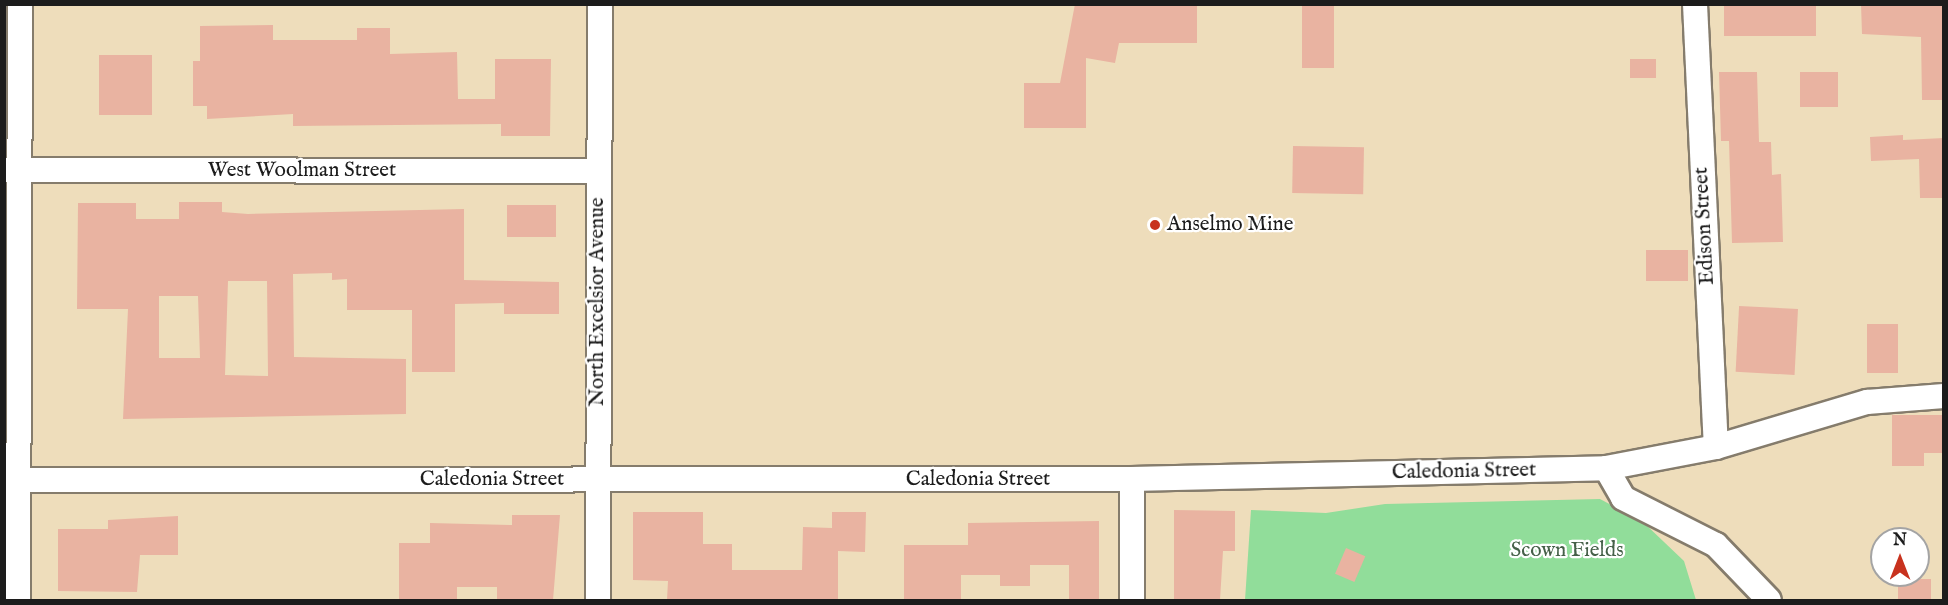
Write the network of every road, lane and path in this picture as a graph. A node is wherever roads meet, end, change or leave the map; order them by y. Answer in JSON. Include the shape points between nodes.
{"nodes":[{"id":1,"x":20,"y":4,"type":"edge"},
{"id":2,"x":600,"y":4,"type":"edge"},
{"id":3,"x":1695,"y":4,"type":"edge"},
{"id":4,"x":13,"y":170,"type":"edge"},
{"id":5,"x":599,"y":171,"type":"junction"},
{"id":6,"x":1944,"y":396,"type":"edge"},
{"id":7,"x":1716,"y":447,"type":"junction"},
{"id":8,"x":1606,"y":468,"type":"junction"},
{"id":9,"x":1132,"y":479,"type":"junction"},
{"id":10,"x":12,"y":480,"type":"edge"},
{"id":11,"x":598,"y":481,"type":"junction"},
{"id":12,"x":18,"y":600,"type":"edge"},
{"id":13,"x":598,"y":600,"type":"edge"},
{"id":14,"x":1132,"y":600,"type":"edge"},
{"id":15,"x":1769,"y":600,"type":"edge"}],
"edges":[{"from":1,"to":4,"type":"street"},
{"from":2,"to":5,"type":"street","name":"North Excelsior Avenue"},
{"from":3,"to":7,"type":"street","name":"Edison Street"},
{"from":4,"to":5,"type":"street","name":"West Woolman Street"},
{"from":4,"to":10,"type":"street"},
{"from":5,"to":11,"type":"street","name":"North Excelsior Avenue"},
{"from":6,"to":7,"type":"street","name":"Caledonia Street","via":[[1867,402]]},
{"from":7,"to":8,"type":"street","name":"Caledonia Street"},
{"from":8,"to":9,"type":"street","name":"Caledonia Street"},
{"from":8,"to":15,"type":"street","via":[[1623,498],[1716,546]]},
{"from":9,"to":11,"type":"street","name":"Caledonia Street"},
{"from":9,"to":14,"type":"street"},
{"from":10,"to":11,"type":"street","name":"Caledonia Street"},
{"from":10,"to":12,"type":"street"},
{"from":11,"to":13,"type":"street","name":"North Excelsior Avenue"}]}
